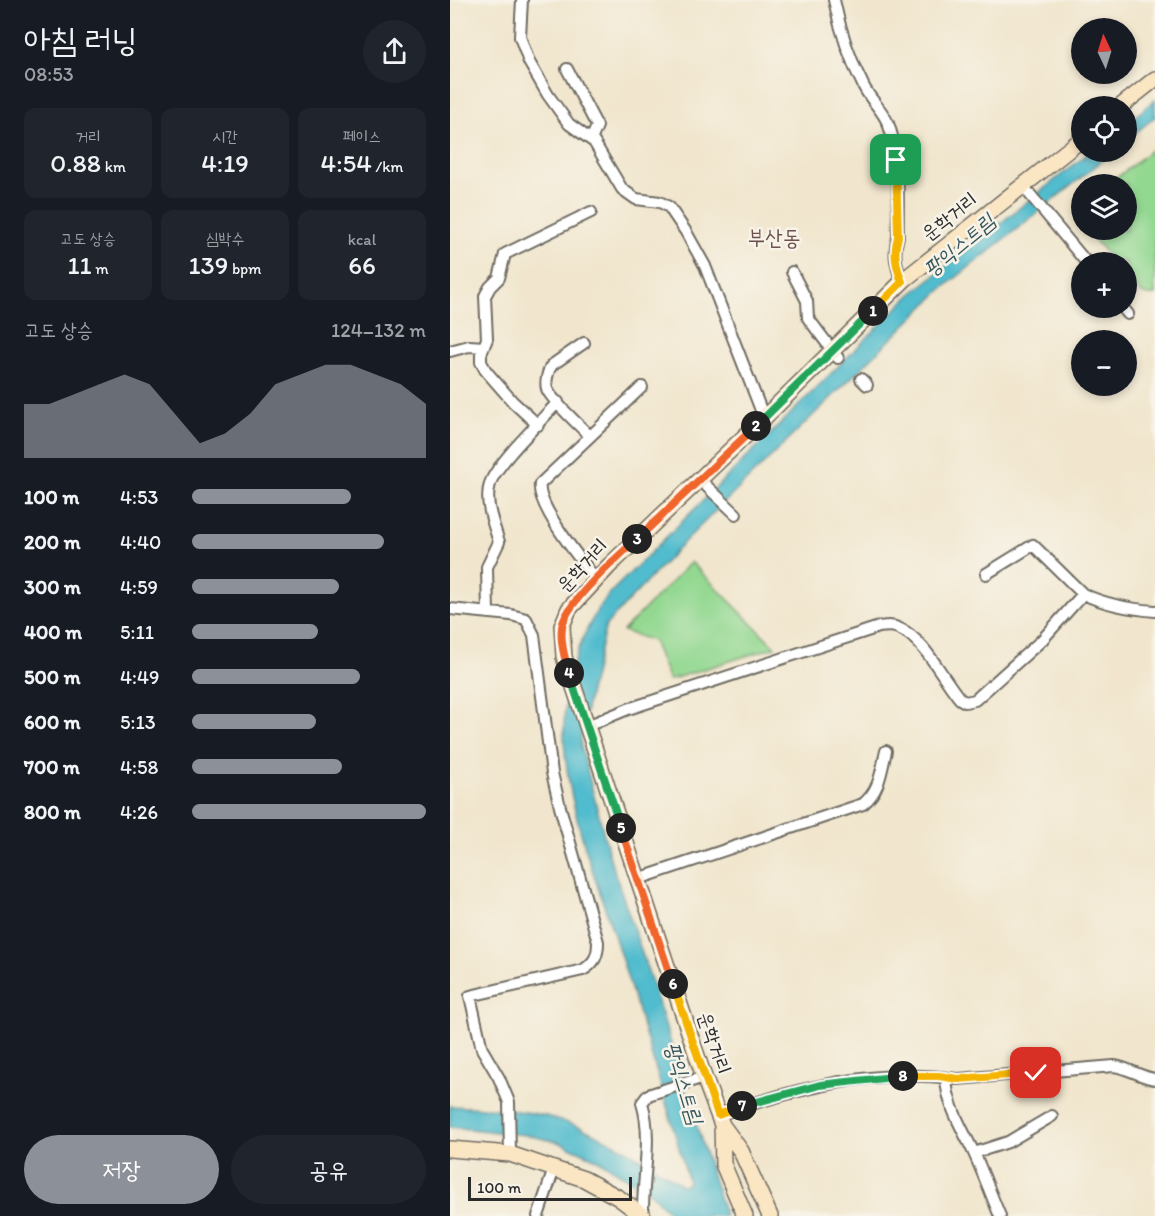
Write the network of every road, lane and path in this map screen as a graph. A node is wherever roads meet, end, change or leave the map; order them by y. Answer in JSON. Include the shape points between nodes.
{"nodes":[{"id":1,"x":522,"y":0,"type":"edge"},
{"id":2,"x":834,"y":0,"type":"edge"},
{"id":3,"x":567,"y":69,"type":"dead end"},
{"id":4,"x":1155,"y":79,"type":"edge"},
{"id":5,"x":1134,"y":96,"type":"edge"},
{"id":6,"x":591,"y":140,"type":"junction"},
{"id":7,"x":1071,"y":149,"type":"edge"},
{"id":8,"x":1027,"y":190,"type":"junction"},
{"id":9,"x":591,"y":212,"type":"dead end"},
{"id":10,"x":1077,"y":252,"type":"edge"},
{"id":11,"x":792,"y":272,"type":"dead end"},
{"id":12,"x":902,"y":282,"type":"junction"},
{"id":13,"x":584,"y":343,"type":"dead end"},
{"id":14,"x":484,"y":347,"type":"junction"},
{"id":15,"x":450,"y":351,"type":"edge"},
{"id":16,"x":836,"y":354,"type":"junction"},
{"id":17,"x":642,"y":387,"type":"dead end"},
{"id":18,"x":558,"y":402,"type":"junction"},
{"id":19,"x":764,"y":418,"type":"junction"},
{"id":20,"x":538,"y":425,"type":"junction"},
{"id":21,"x":590,"y":436,"type":"junction"},
{"id":22,"x":703,"y":482,"type":"junction"},
{"id":23,"x":733,"y":511,"type":"dead end"},
{"id":24,"x":986,"y":574,"type":"dead end"},
{"id":25,"x":596,"y":579,"type":"junction"},
{"id":26,"x":1083,"y":594,"type":"junction"},
{"id":27,"x":450,"y":609,"type":"edge"},
{"id":28,"x":1155,"y":611,"type":"edge"},
{"id":29,"x":488,"y":613,"type":"junction"},
{"id":30,"x":586,"y":723,"type":"junction"},
{"id":31,"x":886,"y":751,"type":"dead end"},
{"id":32,"x":638,"y":879,"type":"junction"},
{"id":33,"x":704,"y":1077,"type":"junction"},
{"id":34,"x":946,"y":1078,"type":"junction"},
{"id":35,"x":1155,"y":1079,"type":"edge"},
{"id":36,"x":1052,"y":1116,"type":"dead end"},
{"id":37,"x":720,"y":1120,"type":"junction"},
{"id":38,"x":450,"y":1149,"type":"edge"},
{"id":39,"x":974,"y":1153,"type":"junction"},
{"id":40,"x":510,"y":1154,"type":"junction"},
{"id":41,"x":554,"y":1169,"type":"junction"},
{"id":42,"x":538,"y":1216,"type":"edge"},
{"id":43,"x":643,"y":1216,"type":"edge"},
{"id":44,"x":745,"y":1216,"type":"edge"},
{"id":45,"x":770,"y":1216,"type":"edge"},
{"id":46,"x":1000,"y":1216,"type":"edge"}],
"edges":[{"from":1,"to":6,"type":"street","via":[[519,37],[529,62],[569,124]]},
{"from":2,"to":12,"type":"street","via":[[849,54],[888,125],[893,144],[896,266]]},
{"from":3,"to":6,"type":"street","via":[[597,126]]},
{"from":4,"to":5,"type":"main road"},
{"from":6,"to":19,"type":"street","via":[[622,189],[636,199],[669,207],[686,232],[705,266]]},
{"from":7,"to":8,"type":"main road","name":"운학거리"},
{"from":8,"to":10,"type":"street"},
{"from":8,"to":12,"type":"main road","name":"운학거리"},
{"from":9,"to":14,"type":"street","via":[[505,255],[499,278],[485,296]]},
{"from":11,"to":16,"type":"street","via":[[807,301],[808,318]]},
{"from":12,"to":16,"type":"main road","name":"운학거리"},
{"from":13,"to":18,"type":"street","via":[[548,370],[547,388]]},
{"from":14,"to":15,"type":"street"},
{"from":14,"to":20,"type":"street","via":[[481,362],[486,371]]},
{"from":16,"to":19,"type":"main road","name":"운학거리"},
{"from":17,"to":21,"type":"street"},
{"from":18,"to":20,"type":"street"},
{"from":18,"to":21,"type":"street"},
{"from":19,"to":22,"type":"main road","name":"운학거리"},
{"from":20,"to":29,"type":"street","via":[[489,484],[489,505],[499,542],[487,567]]},
{"from":21,"to":25,"type":"street","via":[[539,489],[569,544]]},
{"from":22,"to":23,"type":"street"},
{"from":22,"to":25,"type":"main road","name":"운학거리"},
{"from":24,"to":26,"type":"street","via":[[1033,545]]},
{"from":25,"to":30,"type":"main road","name":"운학거리","via":[[569,609],[562,626],[564,657]]},
{"from":26,"to":28,"type":"street","via":[[1112,605]]},
{"from":26,"to":30,"type":"street","via":[[1042,640],[975,700],[960,699],[912,636],[890,626]]},
{"from":27,"to":29,"type":"street"},
{"from":29,"to":40,"type":"street","via":[[526,620],[534,635],[552,773],[598,942],[598,954],[592,965],[584,969],[470,996],[482,1049],[509,1102]]},
{"from":30,"to":32,"type":"main road","name":"운학거리"},
{"from":31,"to":32,"type":"street","via":[[878,787],[863,804]]},
{"from":32,"to":33,"type":"main road","name":"운학거리"},
{"from":33,"to":37,"type":"main road","name":"운학거리"},
{"from":33,"to":43,"type":"street","via":[[648,1095],[642,1103],[646,1156]]},
{"from":34,"to":35,"type":"street","via":[[1114,1066]]},
{"from":34,"to":37,"type":"street","via":[[913,1075],[820,1085],[763,1099]]},
{"from":34,"to":39,"type":"street","via":[[958,1123]]},
{"from":36,"to":39,"type":"street","via":[[1008,1142]]},
{"from":37,"to":44,"type":"main road","name":"운학거리","via":[[723,1164]]},
{"from":37,"to":45,"type":"main road","name":"운학거리","via":[[741,1151]]},
{"from":38,"to":40,"type":"main road"},
{"from":39,"to":46,"type":"street"},
{"from":40,"to":41,"type":"main road"},
{"from":41,"to":42,"type":"street"},
{"from":41,"to":43,"type":"main road","via":[[584,1179]]}]}
